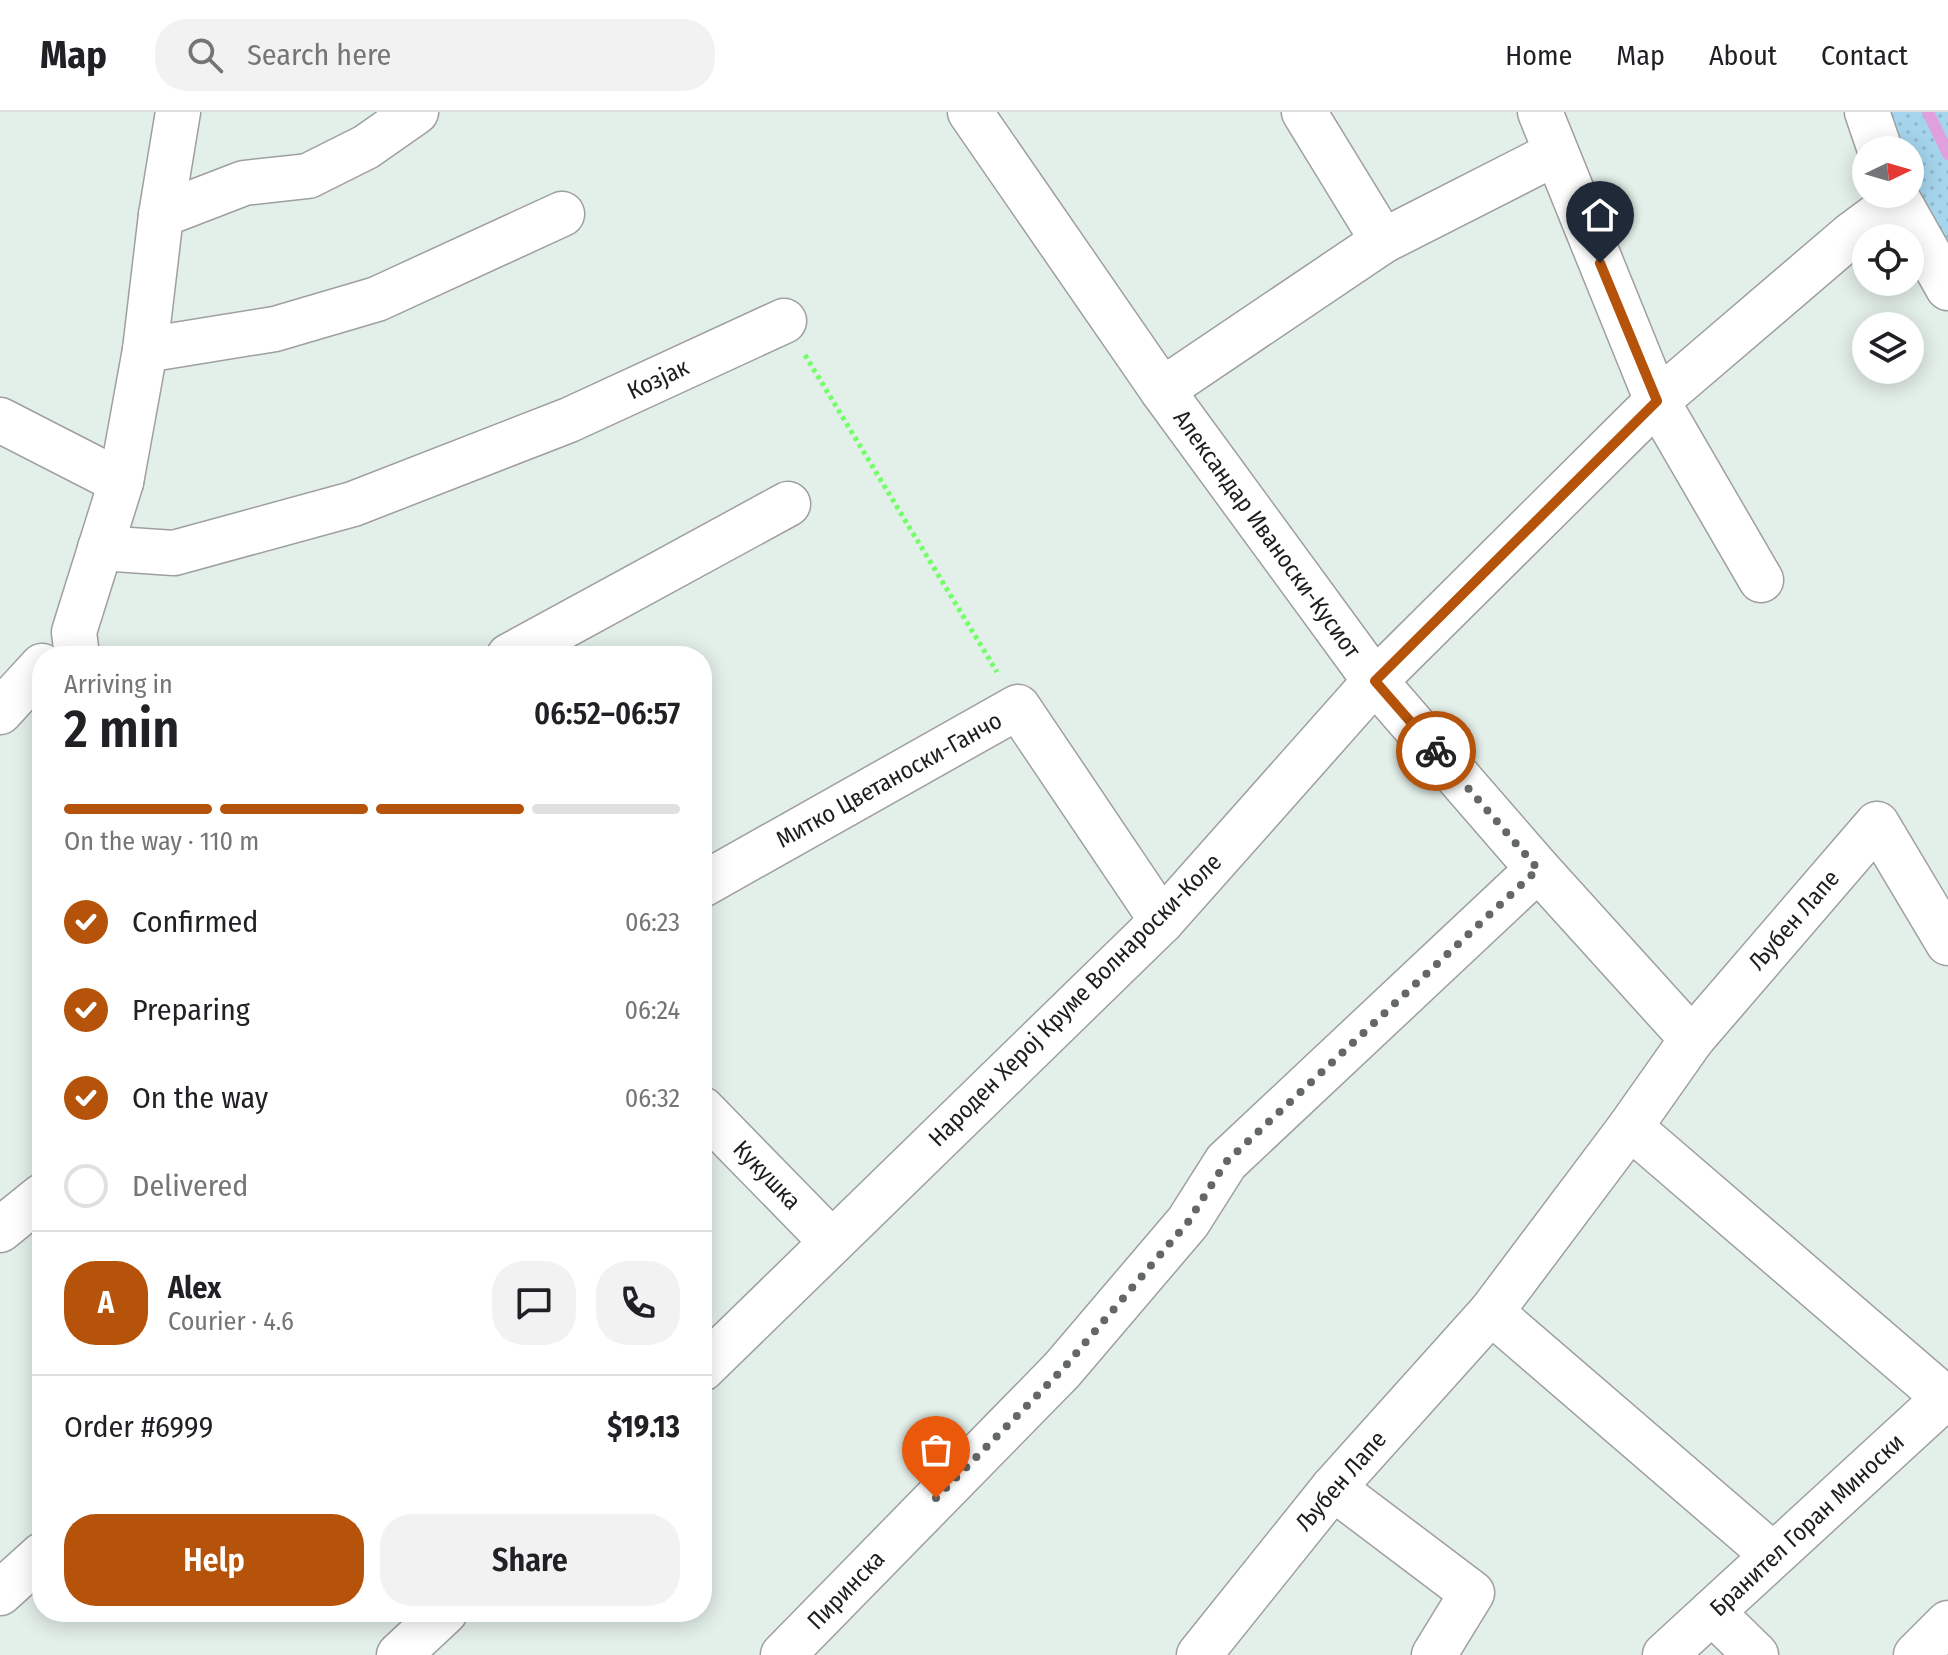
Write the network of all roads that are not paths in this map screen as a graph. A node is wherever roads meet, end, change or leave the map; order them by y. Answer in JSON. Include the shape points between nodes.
{"nodes":[{"id":1,"x":178,"y":112,"type":"edge"},
{"id":2,"x":416,"y":112,"type":"edge"},
{"id":3,"x":970,"y":112,"type":"edge"},
{"id":4,"x":1304,"y":112,"type":"edge"},
{"id":5,"x":1540,"y":112,"type":"edge"},
{"id":6,"x":1867,"y":112,"type":"edge"},
{"id":7,"x":1875,"y":136,"type":"edge"},
{"id":8,"x":1556,"y":153,"type":"junction"},
{"id":9,"x":1884,"y":208,"type":"edge"},
{"id":10,"x":1903,"y":208,"type":"edge"},
{"id":11,"x":562,"y":214,"type":"dead end"},
{"id":12,"x":161,"y":215,"type":"junction"},
{"id":13,"x":1383,"y":241,"type":"junction"},
{"id":14,"x":1941,"y":262,"type":"edge"},
{"id":15,"x":784,"y":321,"type":"road end"},
{"id":16,"x":145,"y":350,"type":"junction"},
{"id":17,"x":1162,"y":390,"type":"junction"},
{"id":18,"x":1657,"y":401,"type":"junction"},
{"id":19,"x":0,"y":420,"type":"edge"},
{"id":20,"x":121,"y":482,"type":"junction"},
{"id":21,"x":788,"y":504,"type":"dead end"},
{"id":22,"x":100,"y":548,"type":"junction"},
{"id":23,"x":1761,"y":580,"type":"dead end"},
{"id":24,"x":68,"y":646,"type":"edge"},
{"id":25,"x":527,"y":646,"type":"edge"},
{"id":26,"x":32,"y":677,"type":"edge"},
{"id":27,"x":1375,"y":681,"type":"junction"},
{"id":28,"x":0,"y":712,"type":"edge"},
{"id":29,"x":1538,"y":869,"type":"junction"},
{"id":30,"x":712,"y":879,"type":"edge"},
{"id":31,"x":1162,"y":921,"type":"junction"},
{"id":32,"x":1948,"y":943,"type":"edge"},
{"id":33,"x":1692,"y":1039,"type":"junction"},
{"id":34,"x":712,"y":1119,"type":"edge"},
{"id":35,"x":1630,"y":1127,"type":"junction"},
{"id":36,"x":32,"y":1204,"type":"edge"},
{"id":37,"x":0,"y":1230,"type":"edge"},
{"id":38,"x":832,"y":1242,"type":"junction"},
{"id":39,"x":1491,"y":1312,"type":"junction"},
{"id":40,"x":712,"y":1359,"type":"edge"},
{"id":41,"x":1947,"y":1396,"type":"edge"},
{"id":42,"x":1333,"y":1488,"type":"junction"},
{"id":43,"x":1773,"y":1555,"type":"junction"},
{"id":44,"x":32,"y":1564,"type":"edge"},
{"id":45,"x":0,"y":1593,"type":"edge"},
{"id":46,"x":1712,"y":1612,"type":"junction"},
{"id":47,"x":434,"y":1622,"type":"edge"},
{"id":48,"x":1948,"y":1623,"type":"edge"},
{"id":49,"x":399,"y":1655,"type":"edge"},
{"id":50,"x":783,"y":1655,"type":"edge"},
{"id":51,"x":1199,"y":1655,"type":"edge"},
{"id":52,"x":1434,"y":1655,"type":"edge"},
{"id":53,"x":1665,"y":1655,"type":"edge"},
{"id":54,"x":1756,"y":1655,"type":"edge"},
{"id":55,"x":1916,"y":1655,"type":"edge"}],
"edges":[{"from":1,"to":12,"type":"street"},
{"from":2,"to":12,"type":"street","via":[[366,147],[308,176],[244,183]]},
{"from":3,"to":17,"type":"street","name":"Александар Иваноски-Кусиот"},
{"from":4,"to":13,"type":"street"},
{"from":5,"to":8,"type":"street"},
{"from":6,"to":7,"type":"street"},
{"from":8,"to":13,"type":"street"},
{"from":8,"to":18,"type":"street"},
{"from":9,"to":18,"type":"street","name":"Народен Херој Круме Волнароски-Коле"},
{"from":10,"to":14,"type":"street"},
{"from":11,"to":16,"type":"street","via":[[377,299],[275,329]]},
{"from":12,"to":16,"type":"street"},
{"from":13,"to":17,"type":"street"},
{"from":15,"to":22,"type":"street","name":"Козјак","via":[[569,420],[353,504],[174,553]]},
{"from":16,"to":20,"type":"street"},
{"from":17,"to":27,"type":"street","name":"Александар Иваноски-Кусиот"},
{"from":18,"to":23,"type":"street"},
{"from":18,"to":27,"type":"street","name":"Народен Херој Круме Волнароски-Коле"},
{"from":19,"to":20,"type":"street"},
{"from":20,"to":22,"type":"street"},
{"from":21,"to":25,"type":"street"},
{"from":22,"to":24,"type":"street"},
{"from":26,"to":28,"type":"street"},
{"from":27,"to":29,"type":"street","name":"Александар Иваноски-Кусиот"},
{"from":27,"to":31,"type":"street","name":"Народен Херој Круме Волнароски-Коле"},
{"from":29,"to":33,"type":"street","name":"Александар Иваноски-Кусиот"},
{"from":29,"to":50,"type":"street","name":"Пиринска","via":[[1226,1162],[1188,1222],[1062,1370]]},
{"from":30,"to":31,"type":"street","name":"Митко Цветаноски-Ганчо","via":[[1018,707]]},
{"from":31,"to":38,"type":"street","name":"Народен Херој Круме Волнароски-Коле"},
{"from":32,"to":33,"type":"street","name":"Љубен Лапе","via":[[1877,824]]},
{"from":33,"to":35,"type":"street","name":"Љубен Лапе"},
{"from":34,"to":38,"type":"street","name":"Кукушка"},
{"from":35,"to":39,"type":"street","name":"Љубен Лапе"},
{"from":35,"to":41,"type":"street"},
{"from":36,"to":37,"type":"street"},
{"from":38,"to":40,"type":"street","name":"Народен Херој Круме Волнароски-Коле"},
{"from":39,"to":42,"type":"street","name":"Љубен Лапе"},
{"from":39,"to":43,"type":"street"},
{"from":41,"to":43,"type":"street","name":"Бранител Горан Миноски"},
{"from":42,"to":51,"type":"street","name":"Љубен Лапе"},
{"from":42,"to":52,"type":"street","via":[[1472,1593]]},
{"from":43,"to":46,"type":"street","name":"Бранител Горан Миноски"},
{"from":44,"to":45,"type":"street"},
{"from":46,"to":53,"type":"street","name":"Бранител Горан Миноски"},
{"from":46,"to":54,"type":"street"},
{"from":47,"to":49,"type":"street"},
{"from":48,"to":55,"type":"street"}]}
